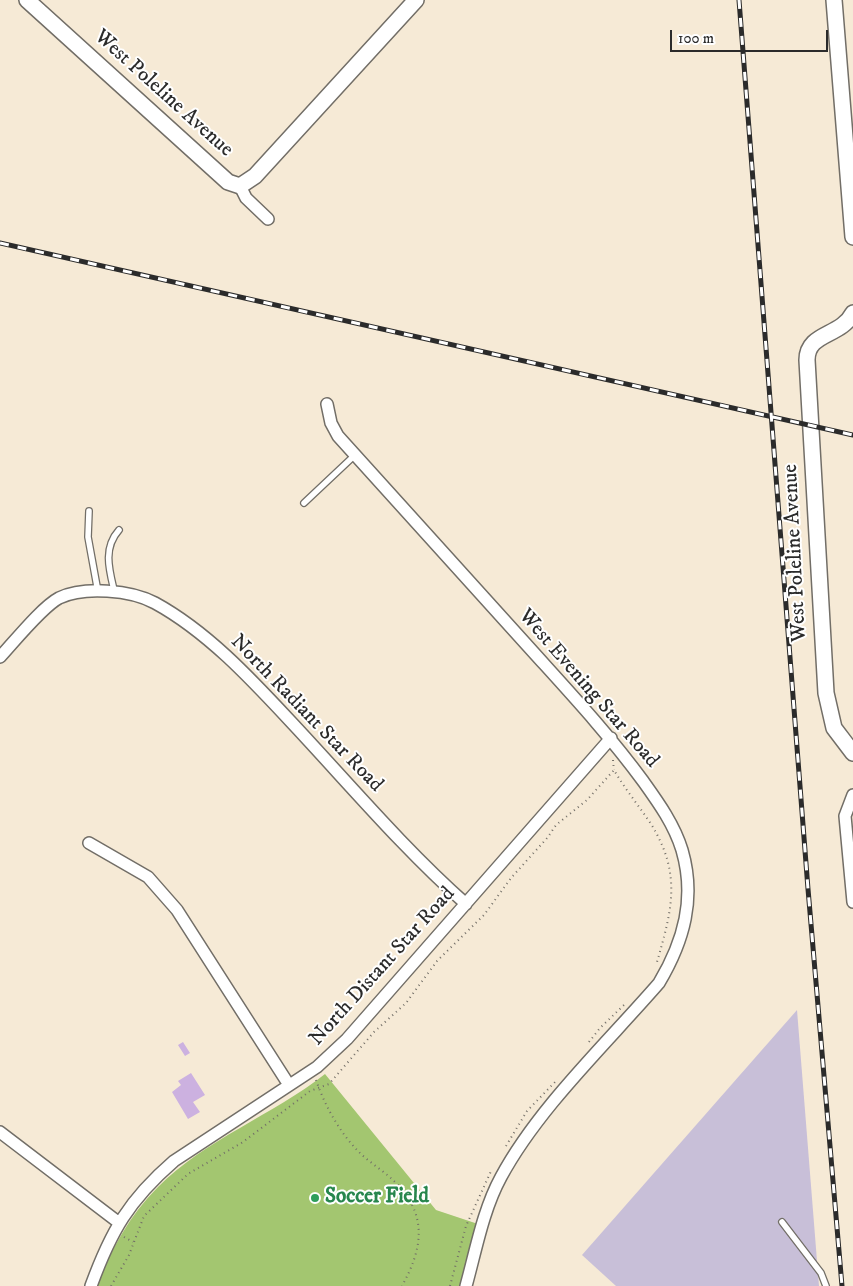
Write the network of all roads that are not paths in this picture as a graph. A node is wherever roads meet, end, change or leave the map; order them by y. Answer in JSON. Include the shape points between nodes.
{"nodes":[{"id":1,"x":27,"y":0,"type":"edge"},
{"id":2,"x":416,"y":0,"type":"edge"},
{"id":3,"x":834,"y":0,"type":"edge"},
{"id":4,"x":240,"y":186,"type":"junction"},
{"id":5,"x":268,"y":219,"type":"dead end"},
{"id":6,"x":853,"y":237,"type":"edge"},
{"id":7,"x":853,"y":313,"type":"edge"},
{"id":8,"x":327,"y":404,"type":"dead end"},
{"id":9,"x":355,"y":455,"type":"junction"},
{"id":10,"x":304,"y":503,"type":"dead end"},
{"id":11,"x":89,"y":511,"type":"dead end"},
{"id":12,"x":119,"y":530,"type":"dead end"},
{"id":13,"x":114,"y":590,"type":"junction"},
{"id":14,"x":98,"y":592,"type":"junction"},
{"id":15,"x":0,"y":657,"type":"edge"},
{"id":16,"x":611,"y":738,"type":"junction"},
{"id":17,"x":853,"y":753,"type":"edge"},
{"id":18,"x":853,"y":795,"type":"edge"},
{"id":19,"x":89,"y":843,"type":"dead end"},
{"id":20,"x":853,"y":902,"type":"edge"},
{"id":21,"x":466,"y":904,"type":"junction"},
{"id":22,"x":289,"y":1086,"type":"junction"},
{"id":23,"x":0,"y":1132,"type":"edge"},
{"id":24,"x":118,"y":1222,"type":"junction"},
{"id":25,"x":782,"y":1222,"type":"dead end"},
{"id":26,"x":91,"y":1286,"type":"edge"},
{"id":27,"x":466,"y":1286,"type":"edge"},
{"id":28,"x":826,"y":1286,"type":"edge"}],
"edges":[{"from":1,"to":4,"type":"street","name":"West Poleline Avenue","via":[[228,182]]},
{"from":2,"to":4,"type":"street","via":[[255,176]]},
{"from":3,"to":6,"type":"street"},
{"from":4,"to":5,"type":"street","name":"West Poleline Avenue","via":[[246,198]]},
{"from":7,"to":17,"type":"street","name":"West Poleline Avenue","via":[[838,330],[811,344],[807,355],[826,693],[834,728]]},
{"from":8,"to":9,"type":"street","name":"West Evening Star Road","via":[[338,436]]},
{"from":9,"to":10,"type":"lane"},
{"from":9,"to":16,"type":"street","name":"West Evening Star Road"},
{"from":11,"to":14,"type":"lane","via":[[88,537]]},
{"from":12,"to":13,"type":"lane","via":[[108,548]]},
{"from":13,"to":14,"type":"street","name":"North Radiant Star Road"},
{"from":13,"to":21,"type":"street","name":"North Radiant Star Road","via":[[154,603],[220,651],[251,679],[417,857]]},
{"from":14,"to":15,"type":"street","name":"North Radiant Star Road","via":[[59,598],[30,623]]},
{"from":16,"to":21,"type":"street","name":"North Distant Star Road"},
{"from":16,"to":27,"type":"street","name":"West Evening Star Road","via":[[659,804],[681,848],[688,891],[684,930],[659,983],[544,1114],[516,1152],[490,1203]]},
{"from":18,"to":20,"type":"street","via":[[845,816]]},
{"from":19,"to":22,"type":"street","via":[[148,877],[166,895]]},
{"from":21,"to":22,"type":"street","name":"North Distant Star Road","via":[[348,1039]]},
{"from":22,"to":24,"type":"street","name":"North Distant Star Road","via":[[174,1161],[142,1191]]},
{"from":23,"to":24,"type":"street"},
{"from":24,"to":26,"type":"street","name":"North Distant Star Road"},
{"from":25,"to":28,"type":"lane","via":[[821,1272]]}]}
